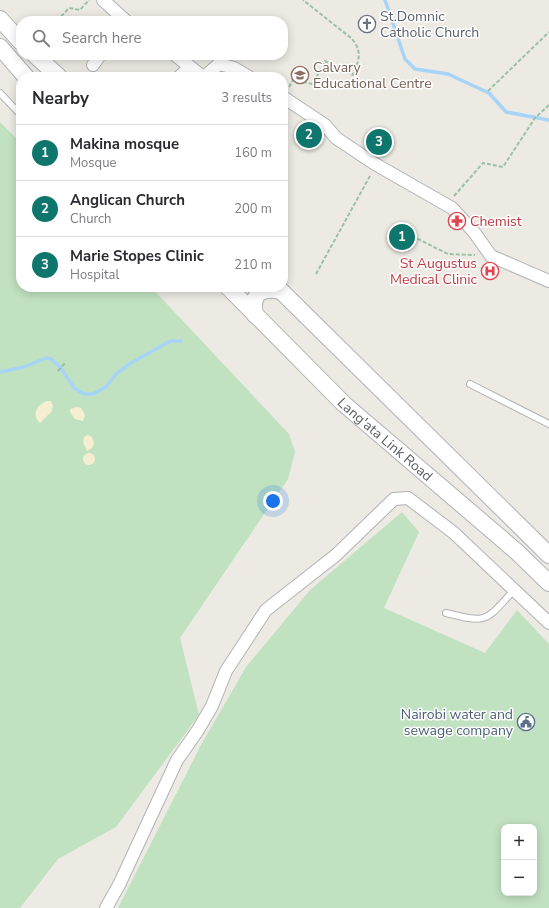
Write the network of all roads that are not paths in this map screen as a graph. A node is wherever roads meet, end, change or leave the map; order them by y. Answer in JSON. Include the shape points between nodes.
{"nodes":[{"id":1,"x":103,"y":0,"type":"edge"},
{"id":2,"x":119,"y":16,"type":"edge"},
{"id":3,"x":0,"y":19,"type":"edge"},
{"id":4,"x":16,"y":37,"type":"edge"},
{"id":5,"x":0,"y":47,"type":"edge"},
{"id":6,"x":40,"y":60,"type":"edge"},
{"id":7,"x":96,"y":60,"type":"edge"},
{"id":8,"x":181,"y":60,"type":"edge"},
{"id":9,"x":93,"y":65,"type":"dead end"},
{"id":10,"x":190,"y":67,"type":"junction"},
{"id":11,"x":22,"y":72,"type":"edge"},
{"id":12,"x":54,"y":72,"type":"edge"},
{"id":13,"x":184,"y":72,"type":"edge"},
{"id":14,"x":197,"y":72,"type":"edge"},
{"id":15,"x":210,"y":72,"type":"edge"},
{"id":16,"x":240,"y":72,"type":"edge"},
{"id":17,"x":0,"y":93,"type":"edge"},
{"id":18,"x":288,"y":100,"type":"edge"},
{"id":19,"x":16,"y":110,"type":"edge"},
{"id":20,"x":549,"y":280,"type":"edge"},
{"id":21,"x":233,"y":292,"type":"edge"},
{"id":22,"x":263,"y":292,"type":"edge"},
{"id":23,"x":282,"y":292,"type":"edge"},
{"id":24,"x":255,"y":315,"type":"junction"},
{"id":25,"x":470,"y":384,"type":"dead end"},
{"id":26,"x":549,"y":424,"type":"edge"},
{"id":27,"x":549,"y":555,"type":"edge"},
{"id":28,"x":549,"y":583,"type":"edge"},
{"id":29,"x":515,"y":590,"type":"junction"},
{"id":30,"x":446,"y":613,"type":"dead end"},
{"id":31,"x":549,"y":623,"type":"edge"},
{"id":32,"x":106,"y":908,"type":"edge"}],
"edges":[{"from":1,"to":2,"type":"street"},
{"from":3,"to":4,"type":"main road"},
{"from":5,"to":11,"type":"main road"},
{"from":6,"to":12,"type":"main road"},
{"from":7,"to":9,"type":"street"},
{"from":8,"to":10,"type":"street"},
{"from":10,"to":13,"type":"street"},
{"from":10,"to":14,"type":"street"},
{"from":15,"to":16,"type":"street","via":[[219,64]]},
{"from":17,"to":19,"type":"lane"},
{"from":18,"to":20,"type":"street","via":[[325,125],[336,138],[375,164],[447,205],[474,232],[491,256]]},
{"from":21,"to":24,"type":"main road","name":"Lang'ata Link Road"},
{"from":22,"to":24,"type":"main road","via":[[254,302]]},
{"from":23,"to":27,"type":"main road","name":"Lang'ata Link Road"},
{"from":24,"to":28,"type":"main road","name":"Lang'ata Link Road","via":[[344,404],[516,551]]},
{"from":25,"to":26,"type":"lane"},
{"from":29,"to":30,"type":"lane","via":[[483,620]]},
{"from":29,"to":31,"type":"street"},
{"from":29,"to":32,"type":"street","via":[[454,533],[408,498],[394,499],[336,555],[266,610],[226,670],[212,706],[177,760]]}]}
